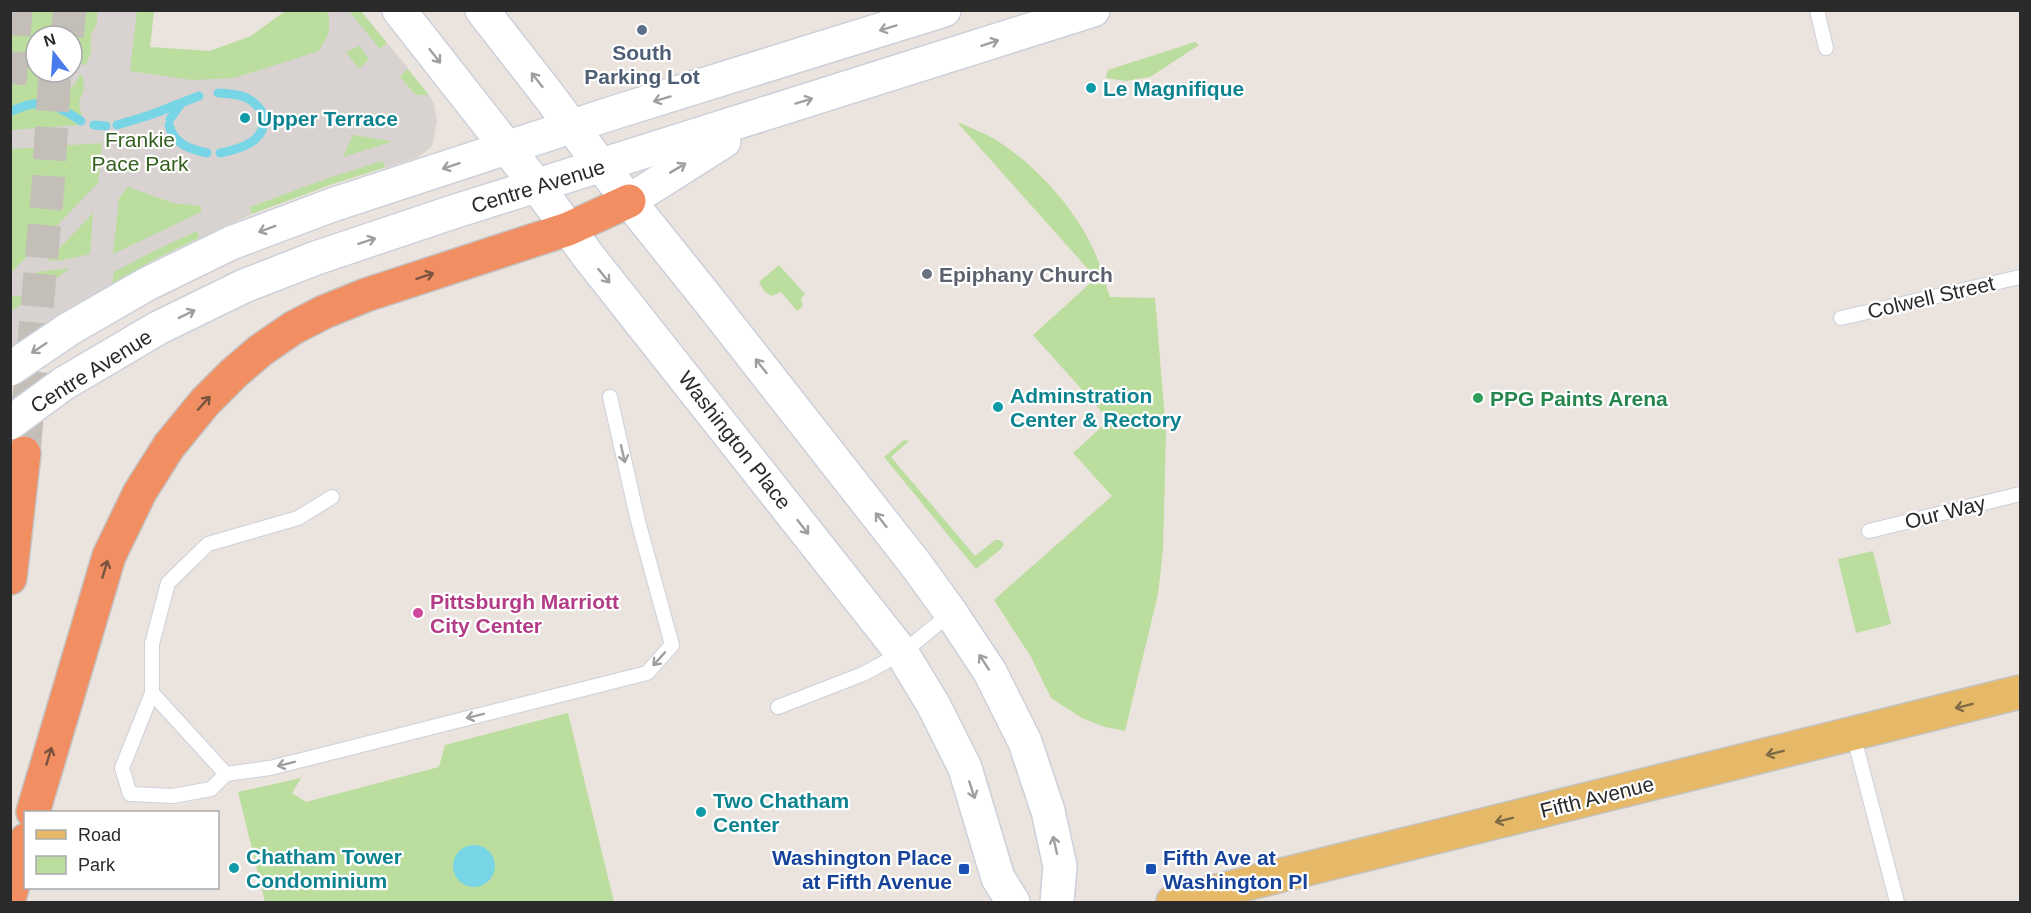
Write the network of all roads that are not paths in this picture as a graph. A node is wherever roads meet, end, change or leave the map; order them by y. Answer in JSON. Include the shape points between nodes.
{"nodes":[{"id":1,"x":399,"y":10,"type":"edge"},
{"id":2,"x":482,"y":10,"type":"edge"},
{"id":3,"x":944,"y":10,"type":"edge"},
{"id":4,"x":1093,"y":10,"type":"edge"},
{"id":5,"x":1817,"y":10,"type":"edge"},
{"id":6,"x":1826,"y":48,"type":"dead end"},
{"id":7,"x":773,"y":111,"type":"junction"},
{"id":8,"x":572,"y":127,"type":"junction"},
{"id":9,"x":507,"y":148,"type":"junction"},
{"id":10,"x":602,"y":167,"type":"junction"},
{"id":11,"x":537,"y":186,"type":"junction"},
{"id":12,"x":629,"y":201,"type":"junction"},
{"id":13,"x":568,"y":229,"type":"junction"},
{"id":14,"x":2020,"y":277,"type":"edge"},
{"id":15,"x":1841,"y":318,"type":"dead end"},
{"id":16,"x":10,"y":369,"type":"edge"},
{"id":17,"x":610,"y":398,"type":"dead end"},
{"id":18,"x":10,"y":423,"type":"edge"},
{"id":19,"x":24,"y":453,"type":"tunnel mouth"},
{"id":20,"x":2020,"y":494,"type":"edge"},
{"id":21,"x":333,"y":497,"type":"dead end"},
{"id":22,"x":1869,"y":531,"type":"dead end"},
{"id":23,"x":10,"y":578,"type":"edge"},
{"id":24,"x":951,"y":613,"type":"junction"},
{"id":25,"x":902,"y":653,"type":"junction"},
{"id":26,"x":2020,"y":692,"type":"edge"},
{"id":27,"x":152,"y":693,"type":"junction"},
{"id":28,"x":778,"y":707,"type":"dead end"},
{"id":29,"x":1853,"y":734,"type":"junction"},
{"id":30,"x":226,"y":774,"type":"junction"},
{"id":31,"x":34,"y":811,"type":"edge"},
{"id":32,"x":24,"y":847,"type":"edge"},
{"id":33,"x":10,"y":895,"type":"edge"},
{"id":34,"x":1013,"y":903,"type":"edge"},
{"id":35,"x":1057,"y":903,"type":"edge"},
{"id":36,"x":1173,"y":903,"type":"edge"},
{"id":37,"x":1897,"y":903,"type":"edge"}],
"edges":[{"from":1,"to":9,"type":"main road","name":"Washington Place","one_way":true},
{"from":8,"to":2,"type":"main road","one_way":true},
{"from":3,"to":8,"type":"main road","one_way":true},
{"from":7,"to":4,"type":"main road","name":"Centre Avenue","one_way":true},
{"from":5,"to":6,"type":"lane"},
{"from":7,"to":10,"type":"main road","name":"Centre Avenue"},
{"from":12,"to":7,"type":"main road","one_way":true},
{"from":8,"to":9,"type":"main road"},
{"from":8,"to":10,"type":"main road"},
{"from":9,"to":11,"type":"main road","name":"Washington Place"},
{"from":9,"to":16,"type":"main road","one_way":true,"bridge":true,"via":[[332,205],[231,243],[147,284]]},
{"from":10,"to":11,"type":"main road","name":"Centre Avenue"},
{"from":10,"to":12,"type":"main road"},
{"from":11,"to":13,"type":"main road","name":"Washington Place"},
{"from":18,"to":11,"type":"main road","name":"Centre Avenue","one_way":true,"bridge":true,"via":[[63,384],[158,328],[244,286],[326,254]]},
{"from":12,"to":13,"type":"highway"},
{"from":24,"to":12,"type":"main road","one_way":true},
{"from":13,"to":25,"type":"main road","name":"Washington Place","one_way":true},
{"from":31,"to":13,"type":"highway","one_way":true,"via":[[109,556],[140,492],[169,446],[205,402],[261,350],[324,312]]},
{"from":14,"to":15,"type":"lane","name":"Colwell Street"},
{"from":17,"to":30,"type":"lane","one_way":true,"via":[[672,645],[646,673],[270,768]]},
{"from":19,"to":23,"type":"highway"},
{"from":20,"to":22,"type":"lane","name":"Our Way"},
{"from":21,"to":27,"type":"lane","via":[[297,518],[208,544],[168,583],[152,644]]},
{"from":24,"to":25,"type":"lane"},
{"from":35,"to":24,"type":"main road","one_way":true,"via":[[1060,866],[1048,811],[1025,742],[990,672]]},
{"from":25,"to":28,"type":"lane","via":[[863,674]]},
{"from":25,"to":34,"type":"main road","name":"Washington Place","one_way":true,"via":[[965,768],[998,878]]},
{"from":26,"to":29,"type":"main road","name":"Fifth Avenue","one_way":true},
{"from":27,"to":30,"type":"lane"},
{"from":27,"to":30,"type":"lane","via":[[122,768],[130,794],[173,796],[212,789]]},
{"from":29,"to":36,"type":"main road","name":"Fifth Avenue","one_way":true},
{"from":29,"to":37,"type":"lane"},
{"from":32,"to":33,"type":"highway"}]}
